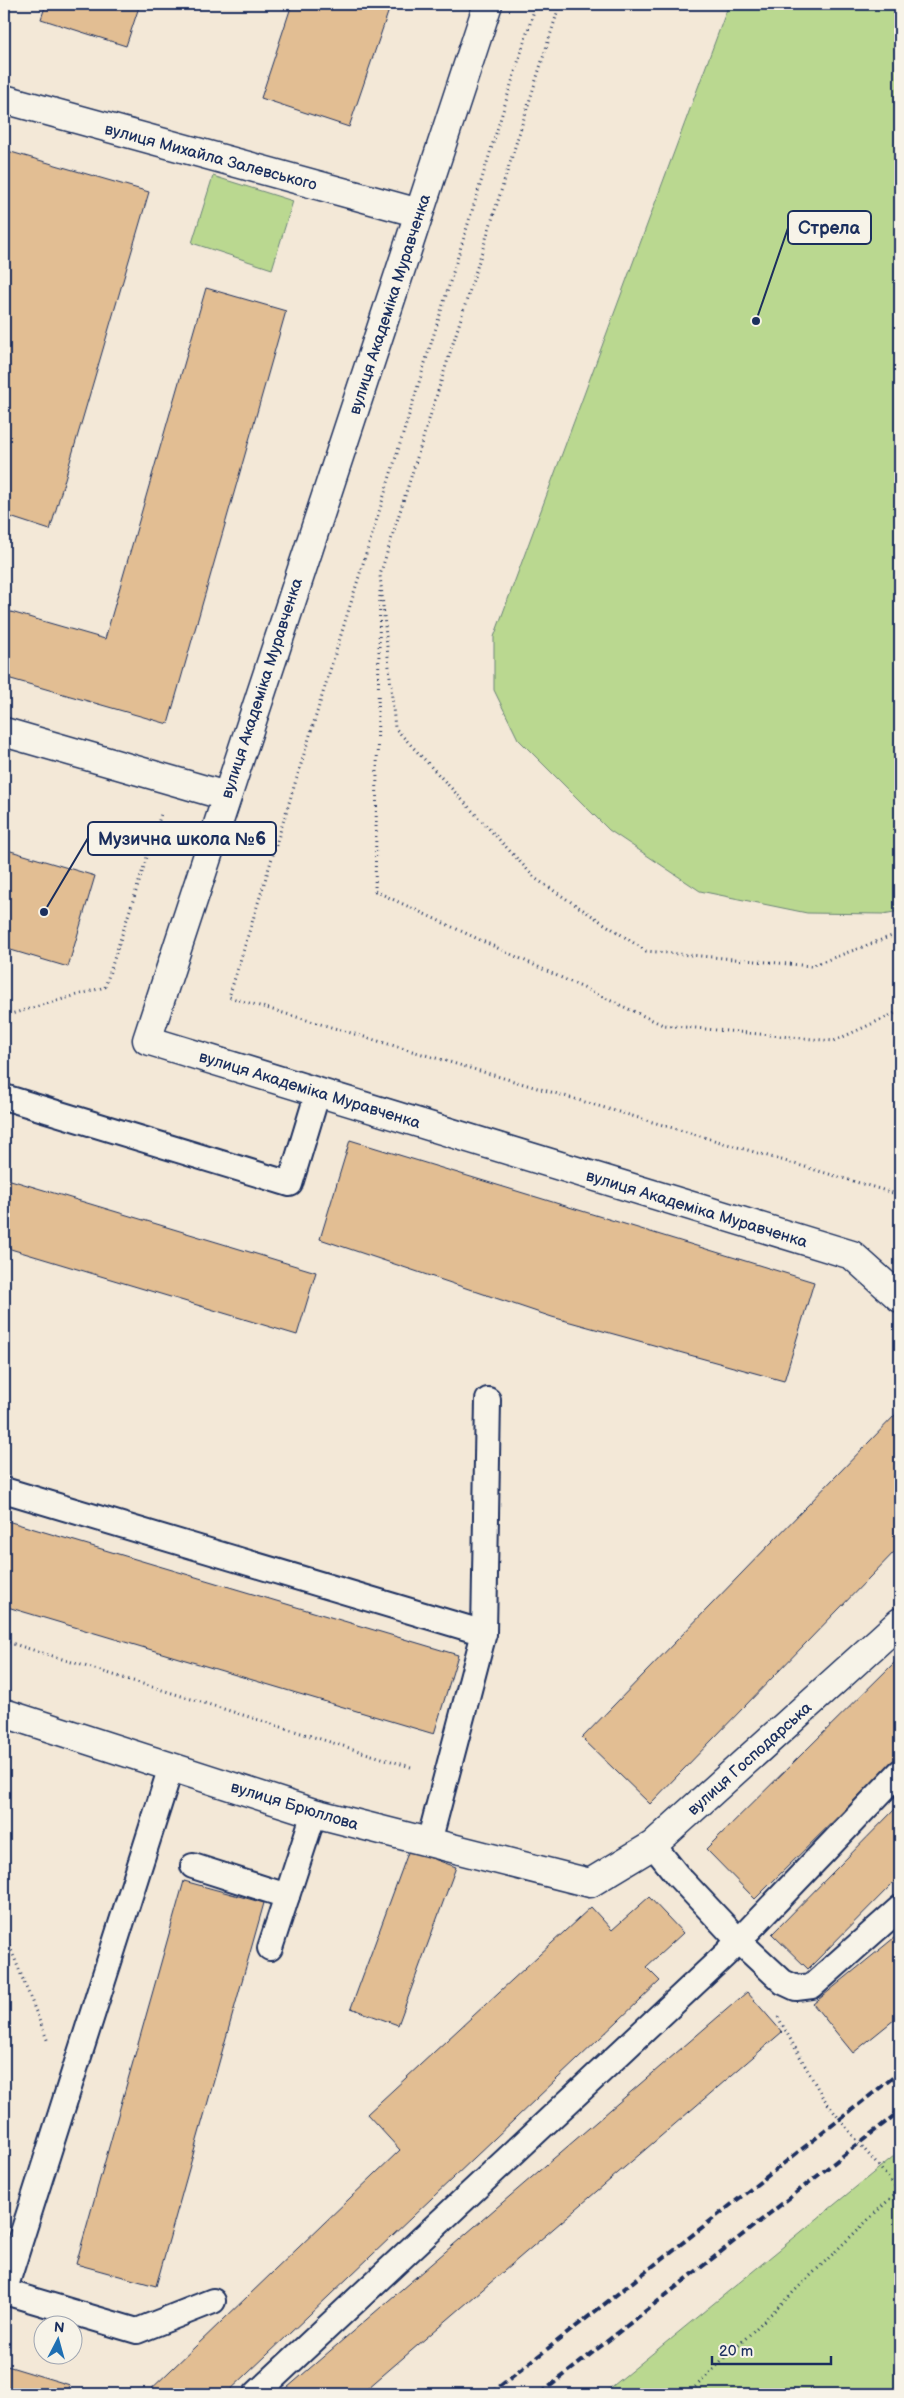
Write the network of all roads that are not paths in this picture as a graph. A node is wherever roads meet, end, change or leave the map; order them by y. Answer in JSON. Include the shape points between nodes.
{"nodes":[{"id":1,"x":488,"y":4,"type":"edge"},
{"id":2,"x":4,"y":99,"type":"edge"},
{"id":3,"x":419,"y":213,"type":"junction"},
{"id":4,"x":4,"y":732,"type":"edge"},
{"id":5,"x":226,"y":796,"type":"junction"},
{"id":6,"x":318,"y":1092,"type":"junction"},
{"id":7,"x":4,"y":1097,"type":"edge"},
{"id":8,"x":900,"y":1298,"type":"edge"},
{"id":9,"x":488,"y":1400,"type":"dead end"},
{"id":10,"x":4,"y":1490,"type":"edge"},
{"id":11,"x":900,"y":1622,"type":"edge"},
{"id":12,"x":484,"y":1633,"type":"junction"},
{"id":13,"x":4,"y":1713,"type":"edge"},
{"id":14,"x":172,"y":1767,"type":"junction"},
{"id":15,"x":900,"y":1772,"type":"edge"},
{"id":16,"x":314,"y":1813,"type":"junction"},
{"id":17,"x":430,"y":1842,"type":"junction"},
{"id":18,"x":653,"y":1845,"type":"junction"},
{"id":19,"x":193,"y":1866,"type":"dead end"},
{"id":20,"x":590,"y":1883,"type":"joint"},
{"id":21,"x":287,"y":1896,"type":"junction"},
{"id":22,"x":900,"y":1908,"type":"edge"},
{"id":23,"x":739,"y":1941,"type":"junction"},
{"id":24,"x":270,"y":1948,"type":"dead end"},
{"id":25,"x":4,"y":2292,"type":"edge"},
{"id":26,"x":213,"y":2301,"type":"dead end"},
{"id":27,"x":256,"y":2394,"type":"edge"}],
"edges":[{"from":1,"to":3,"type":"street","name":"вулиця Академіка Муравченка"},
{"from":2,"to":3,"type":"street","name":"вулиця Михайла Залевського"},
{"from":3,"to":5,"type":"street","name":"вулиця Академіка Муравченка"},
{"from":4,"to":5,"type":"street"},
{"from":5,"to":6,"type":"street","name":"вулиця Академіка Муравченка","via":[[147,1040]]},
{"from":6,"to":7,"type":"lane","via":[[290,1184]]},
{"from":6,"to":8,"type":"street","name":"вулиця Академіка Муравченка","via":[[852,1255]]},
{"from":9,"to":12,"type":"lane"},
{"from":10,"to":12,"type":"lane"},
{"from":11,"to":18,"type":"street","name":"вулиця Господарська"},
{"from":12,"to":17,"type":"lane"},
{"from":13,"to":14,"type":"street","name":"вулиця Брюллова"},
{"from":14,"to":16,"type":"street","name":"вулиця Брюллова"},
{"from":14,"to":25,"type":"lane"},
{"from":15,"to":23,"type":"lane"},
{"from":16,"to":17,"type":"street","name":"вулиця Брюллова"},
{"from":16,"to":21,"type":"lane"},
{"from":17,"to":20,"type":"street","name":"вулиця Брюллова"},
{"from":18,"to":20,"type":"street","name":"вулиця Господарська"},
{"from":18,"to":23,"type":"lane"},
{"from":19,"to":21,"type":"lane"},
{"from":21,"to":24,"type":"lane"},
{"from":22,"to":23,"type":"lane","via":[[812,1986],[796,1988],[783,1982]]},
{"from":23,"to":27,"type":"lane"},
{"from":25,"to":26,"type":"lane","via":[[137,2331]]}]}
